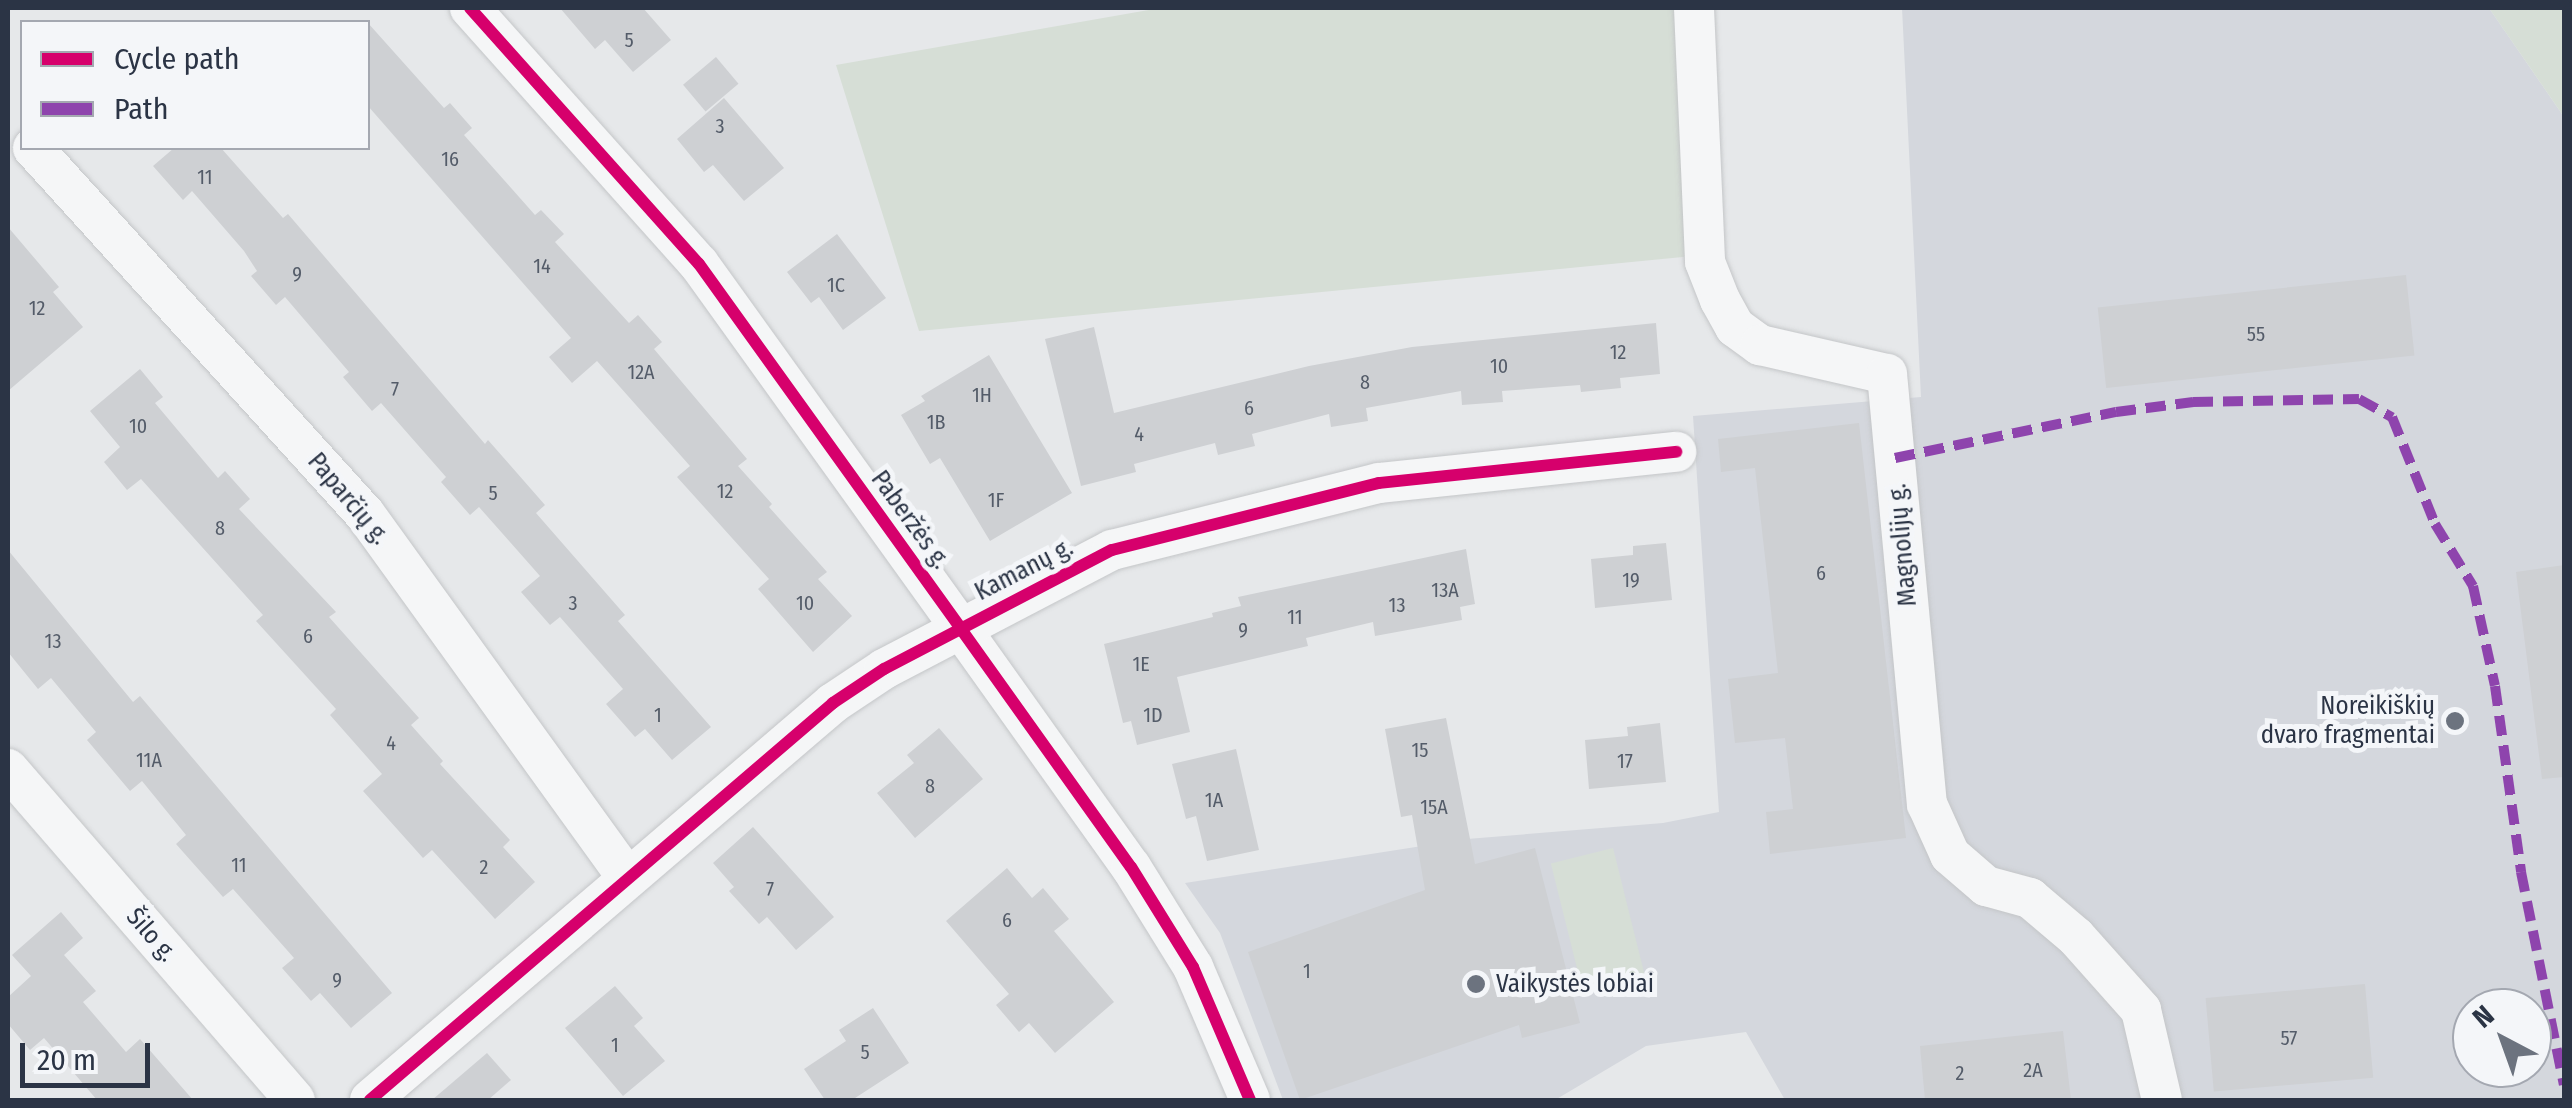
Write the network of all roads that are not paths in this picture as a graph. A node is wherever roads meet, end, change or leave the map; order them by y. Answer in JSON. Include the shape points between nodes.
{"nodes":[{"id":1,"x":470,"y":8,"type":"edge"},
{"id":2,"x":1694,"y":8,"type":"edge"},
{"id":3,"x":35,"y":150,"type":"edge"},
{"id":4,"x":1676,"y":452,"type":"dead end"},
{"id":5,"x":960,"y":629,"type":"junction"},
{"id":6,"x":8,"y":769,"type":"edge"},
{"id":7,"x":628,"y":878,"type":"junction"},
{"id":8,"x":295,"y":1100,"type":"edge"},
{"id":9,"x":370,"y":1100,"type":"edge"},
{"id":10,"x":1250,"y":1100,"type":"edge"},
{"id":11,"x":2162,"y":1100,"type":"edge"}],
"edges":[{"from":1,"to":5,"type":"street","name":"Paberžės g.","via":[[699,264]]},
{"from":2,"to":11,"type":"street","name":"Magnolijų g.","via":[[1705,262],[1720,300],[1735,327],[1760,345],[1888,374],[1926,804],[1950,854],[1986,886],[2030,898],[2076,937],[2141,1010]]},
{"from":3,"to":7,"type":"street","name":"Paparčių g.","via":[[365,514]]},
{"from":4,"to":5,"type":"street","name":"Kamanų g.","via":[[1379,483],[1112,550]]},
{"from":5,"to":7,"type":"street","name":"Kamanų g.","via":[[834,703]]},
{"from":5,"to":10,"type":"street","name":"Paberžės g.","via":[[1193,966]]},
{"from":6,"to":8,"type":"street","name":"Šilo g."},
{"from":7,"to":9,"type":"street","name":"Kamanų g."}]}
